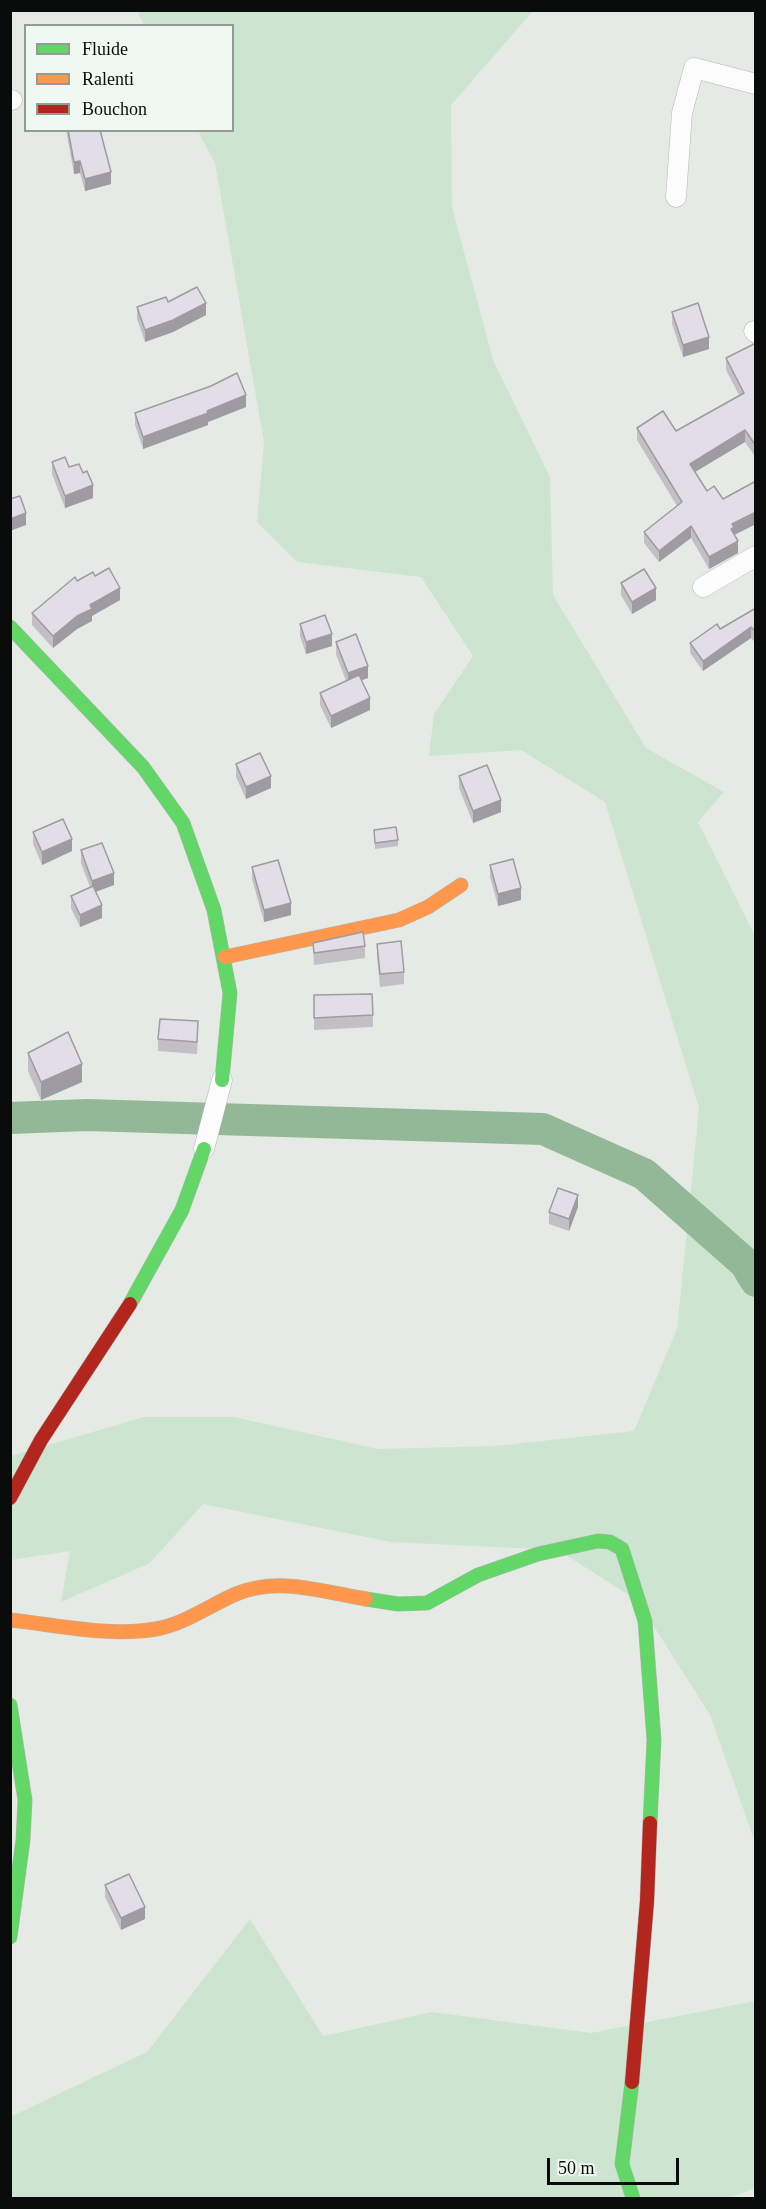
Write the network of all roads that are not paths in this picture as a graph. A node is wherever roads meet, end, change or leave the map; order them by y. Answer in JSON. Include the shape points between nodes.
{"nodes":[{"id":1,"x":756,"y":84,"type":"edge"},
{"id":2,"x":675,"y":197,"type":"dead end"},
{"id":3,"x":756,"y":556,"type":"edge"},
{"id":4,"x":703,"y":587,"type":"dead end"},
{"id":5,"x":10,"y":627,"type":"edge"},
{"id":6,"x":461,"y":885,"type":"dead end"},
{"id":7,"x":225,"y":957,"type":"junction"},
{"id":8,"x":222,"y":1080,"type":"joint"},
{"id":9,"x":204,"y":1149,"type":"joint"},
{"id":10,"x":10,"y":1498,"type":"edge"},
{"id":11,"x":10,"y":1620,"type":"edge"},
{"id":12,"x":10,"y":1705,"type":"edge"},
{"id":13,"x":10,"y":1936,"type":"edge"},
{"id":14,"x":633,"y":2199,"type":"edge"}],
"edges":[{"from":1,"to":2,"type":"street","via":[[694,68],[682,113]]},
{"from":3,"to":4,"type":"street"},
{"from":5,"to":7,"type":"street","via":[[143,767],[183,823],[214,910]]},
{"from":6,"to":7,"type":"street","via":[[399,920]]},
{"from":7,"to":8,"type":"street","via":[[230,993]]},
{"from":8,"to":9,"type":"street"},
{"from":9,"to":10,"type":"street","via":[[182,1210],[123,1316],[41,1440]]},
{"from":11,"to":14,"type":"street","via":[[133,1631],[160,1628],[250,1589],[272,1584],[394,1603],[425,1604],[508,1561],[593,1542],[610,1542],[622,1549],[645,1621],[654,1740],[639,2002],[622,2164]]},
{"from":12,"to":13,"type":"street","via":[[25,1800]]}]}
